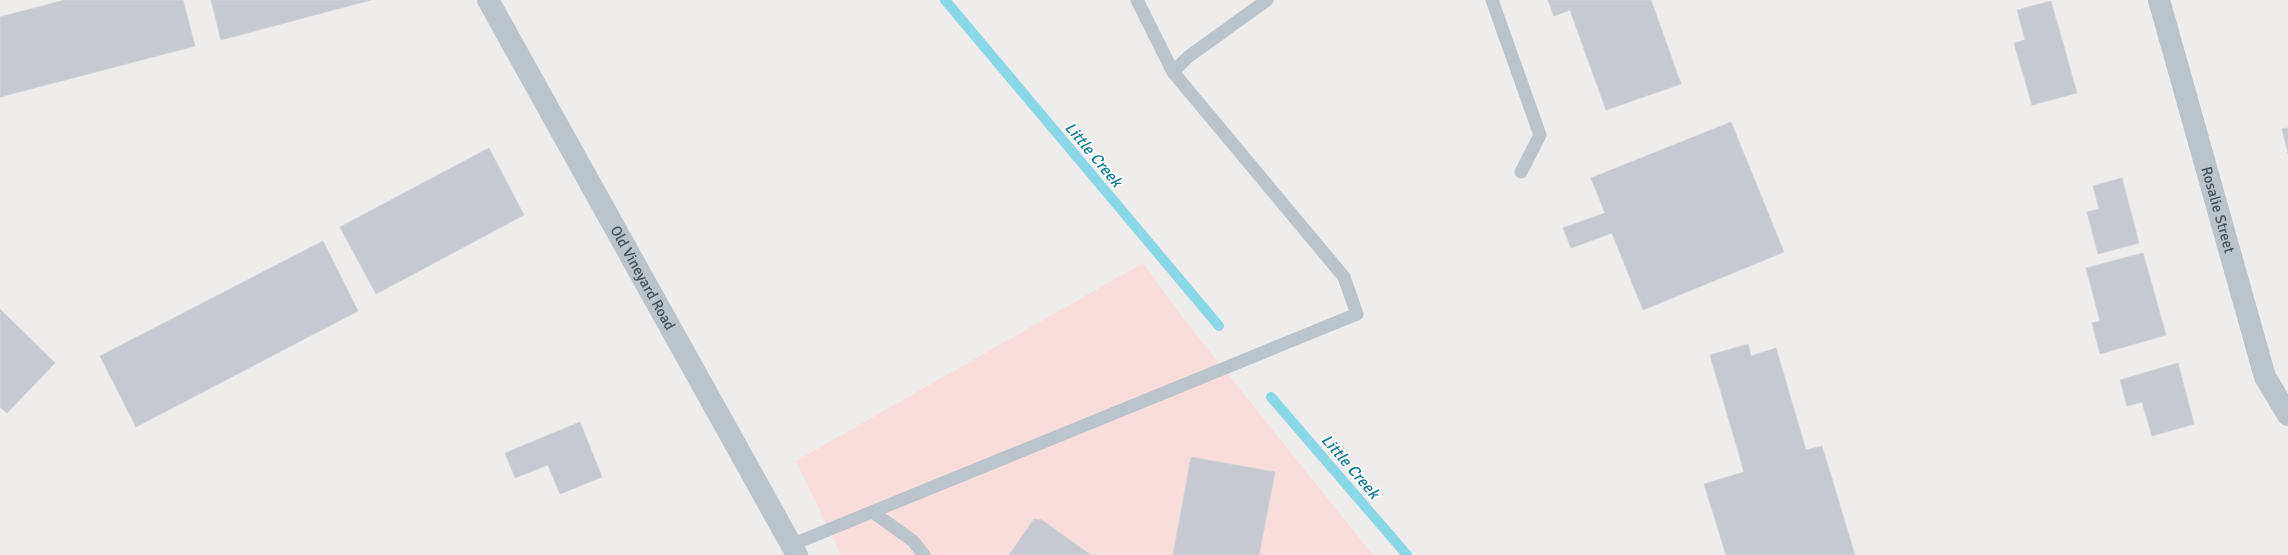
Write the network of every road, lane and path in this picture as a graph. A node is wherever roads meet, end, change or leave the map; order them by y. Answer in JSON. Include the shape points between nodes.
{"nodes":[{"id":1,"x":488,"y":0,"type":"edge"},
{"id":2,"x":1137,"y":0,"type":"edge"},
{"id":3,"x":1267,"y":0,"type":"edge"},
{"id":4,"x":1492,"y":0,"type":"edge"},
{"id":5,"x":2159,"y":0,"type":"edge"},
{"id":6,"x":1173,"y":72,"type":"junction"},
{"id":7,"x":1521,"y":172,"type":"dead end"},
{"id":8,"x":2288,"y":415,"type":"edge"},
{"id":9,"x":874,"y":513,"type":"junction"},
{"id":10,"x":794,"y":550,"type":"edge"},
{"id":11,"x":924,"y":555,"type":"edge"}],
"edges":[{"from":1,"to":10,"type":"street","name":"Old Vineyard Road"},
{"from":2,"to":6,"type":"lane"},
{"from":3,"to":6,"type":"lane","via":[[1188,57]]},
{"from":4,"to":7,"type":"lane","via":[[1540,135]]},
{"from":5,"to":8,"type":"street","name":"Rosalie Street","via":[[2266,376]]},
{"from":6,"to":9,"type":"lane","via":[[1344,277],[1357,314]]},
{"from":9,"to":10,"type":"lane"},
{"from":9,"to":11,"type":"lane","via":[[913,541]]}]}
